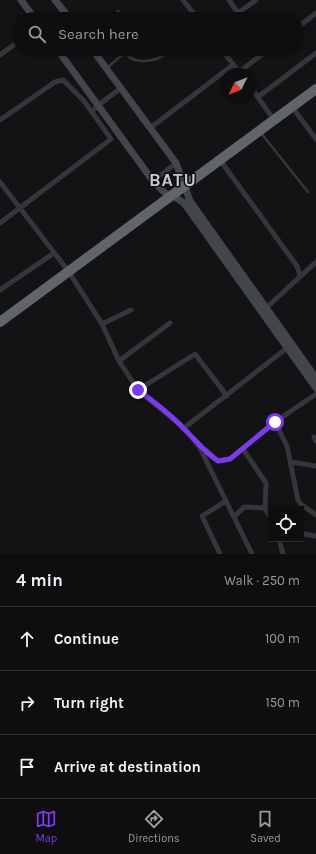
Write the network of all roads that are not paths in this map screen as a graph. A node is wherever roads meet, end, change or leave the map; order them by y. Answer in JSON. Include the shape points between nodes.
{"nodes":[{"id":1,"x":21,"y":0,"type":"edge"},
{"id":2,"x":55,"y":0,"type":"edge"},
{"id":3,"x":183,"y":0,"type":"edge"},
{"id":4,"x":229,"y":0,"type":"edge"},
{"id":5,"x":256,"y":0,"type":"edge"},
{"id":6,"x":30,"y":12,"type":"edge"},
{"id":7,"x":64,"y":12,"type":"edge"},
{"id":8,"x":192,"y":12,"type":"edge"},
{"id":9,"x":237,"y":12,"type":"edge"},
{"id":10,"x":239,"y":12,"type":"edge"},
{"id":11,"x":316,"y":13,"type":"edge"},
{"id":12,"x":304,"y":22,"type":"edge"},
{"id":13,"x":12,"y":46,"type":"edge"},
{"id":14,"x":316,"y":53,"type":"edge"},
{"id":15,"x":0,"y":55,"type":"edge"},
{"id":16,"x":61,"y":56,"type":"edge"},
{"id":17,"x":97,"y":56,"type":"edge"},
{"id":18,"x":119,"y":56,"type":"edge"},
{"id":19,"x":129,"y":56,"type":"edge"},
{"id":20,"x":163,"y":56,"type":"edge"},
{"id":21,"x":226,"y":56,"type":"edge"},
{"id":22,"x":259,"y":56,"type":"edge"},
{"id":23,"x":233,"y":65,"type":"junction"},
{"id":24,"x":236,"y":68,"type":"edge"},
{"id":25,"x":246,"y":68,"type":"edge"},
{"id":26,"x":107,"y":69,"type":"junction"},
{"id":27,"x":121,"y":88,"type":"junction"},
{"id":28,"x":316,"y":89,"type":"edge"},
{"id":29,"x":256,"y":94,"type":"edge"},
{"id":30,"x":258,"y":97,"type":"junction"},
{"id":31,"x":97,"y":106,"type":"junction"},
{"id":32,"x":292,"y":107,"type":"junction"},
{"id":33,"x":92,"y":112,"type":"junction"},
{"id":34,"x":0,"y":120,"type":"edge"},
{"id":35,"x":274,"y":120,"type":"junction"},
{"id":36,"x":150,"y":128,"type":"junction"},
{"id":37,"x":259,"y":131,"type":"junction"},
{"id":38,"x":316,"y":139,"type":"edge"},
{"id":39,"x":220,"y":160,"type":"junction"},
{"id":40,"x":176,"y":163,"type":"junction"},
{"id":41,"x":153,"y":181,"type":"junction"},
{"id":42,"x":0,"y":182,"type":"edge"},
{"id":43,"x":185,"y":185,"type":"junction"},
{"id":44,"x":308,"y":192,"type":"dead end"},
{"id":45,"x":169,"y":197,"type":"junction"},
{"id":46,"x":20,"y":208,"type":"junction"},
{"id":47,"x":0,"y":223,"type":"edge"},
{"id":48,"x":54,"y":252,"type":"junction"},
{"id":49,"x":316,"y":262,"type":"edge"},
{"id":50,"x":298,"y":266,"type":"junction"},
{"id":51,"x":307,"y":270,"type":"junction"},
{"id":52,"x":68,"y":272,"type":"junction"},
{"id":53,"x":300,"y":276,"type":"junction"},
{"id":54,"x":0,"y":290,"type":"edge"},
{"id":55,"x":258,"y":306,"type":"junction"},
{"id":56,"x":266,"y":308,"type":"junction"},
{"id":57,"x":131,"y":310,"type":"dead end"},
{"id":58,"x":0,"y":322,"type":"edge"},
{"id":59,"x":170,"y":323,"type":"dead end"},
{"id":60,"x":102,"y":324,"type":"junction"},
{"id":61,"x":287,"y":348,"type":"junction"},
{"id":62,"x":119,"y":361,"type":"junction"},
{"id":63,"x":316,"y":378,"type":"edge"},
{"id":64,"x":316,"y":388,"type":"edge"},
{"id":65,"x":138,"y":390,"type":"junction"},
{"id":66,"x":316,"y":394,"type":"edge"},
{"id":67,"x":227,"y":396,"type":"junction"},
{"id":68,"x":275,"y":422,"type":"junction"},
{"id":69,"x":184,"y":428,"type":"junction"},
{"id":70,"x":200,"y":448,"type":"junction"},
{"id":71,"x":242,"y":449,"type":"junction"},
{"id":72,"x":291,"y":462,"type":"junction"},
{"id":73,"x":316,"y":466,"type":"edge"},
{"id":74,"x":226,"y":501,"type":"junction"},
{"id":75,"x":265,"y":508,"type":"junction"},
{"id":76,"x":268,"y":514,"type":"edge"},
{"id":77,"x":316,"y":515,"type":"edge"},
{"id":78,"x":234,"y":517,"type":"junction"},
{"id":79,"x":304,"y":534,"type":"edge"},
{"id":80,"x":316,"y":537,"type":"edge"},
{"id":81,"x":280,"y":542,"type":"edge"},
{"id":82,"x":220,"y":554,"type":"edge"},
{"id":83,"x":252,"y":554,"type":"edge"},
{"id":84,"x":283,"y":554,"type":"edge"}],
"edges":[{"from":1,"to":6,"type":"main road"},
{"from":2,"to":7,"type":"main road"},
{"from":3,"to":8,"type":"street"},
{"from":4,"to":9,"type":"street"},
{"from":5,"to":10,"type":"street"},
{"from":11,"to":12,"type":"street"},
{"from":13,"to":15,"type":"street"},
{"from":14,"to":30,"type":"street"},
{"from":16,"to":31,"type":"main road"},
{"from":17,"to":26,"type":"main road"},
{"from":18,"to":26,"type":"lane"},
{"from":19,"to":20,"type":"lane","via":[[132,59],[148,61]]},
{"from":21,"to":23,"type":"street"},
{"from":22,"to":25,"type":"street"},
{"from":23,"to":24,"type":"street"},
{"from":23,"to":36,"type":"street"},
{"from":26,"to":27,"type":"main road"},
{"from":27,"to":31,"type":"street"},
{"from":27,"to":36,"type":"main road"},
{"from":28,"to":32,"type":"highway"},
{"from":29,"to":30,"type":"street"},
{"from":30,"to":35,"type":"street"},
{"from":31,"to":33,"type":"street"},
{"from":31,"to":41,"type":"main road"},
{"from":32,"to":35,"type":"highway"},
{"from":32,"to":38,"type":"street"},
{"from":33,"to":34,"type":"street","via":[[63,80],[55,82]]},
{"from":33,"to":46,"type":"street","via":[[111,139]]},
{"from":35,"to":37,"type":"highway"},
{"from":36,"to":40,"type":"main road"},
{"from":37,"to":39,"type":"highway"},
{"from":37,"to":44,"type":"lane"},
{"from":39,"to":43,"type":"highway"},
{"from":39,"to":50,"type":"street"},
{"from":40,"to":41,"type":"street"},
{"from":40,"to":43,"type":"main road"},
{"from":41,"to":45,"type":"main road"},
{"from":42,"to":46,"type":"street"},
{"from":43,"to":45,"type":"highway"},
{"from":43,"to":56,"type":"main road","via":[[190,201]]},
{"from":45,"to":52,"type":"highway"},
{"from":45,"to":55,"type":"main road","via":[[175,197],[184,203]]},
{"from":46,"to":47,"type":"street"},
{"from":46,"to":48,"type":"street"},
{"from":48,"to":52,"type":"street"},
{"from":48,"to":54,"type":"street"},
{"from":49,"to":51,"type":"street"},
{"from":50,"to":51,"type":"street"},
{"from":50,"to":53,"type":"street"},
{"from":51,"to":53,"type":"street"},
{"from":52,"to":58,"type":"highway"},
{"from":52,"to":60,"type":"street"},
{"from":53,"to":56,"type":"street"},
{"from":55,"to":56,"type":"street"},
{"from":55,"to":61,"type":"main road"},
{"from":56,"to":63,"type":"main road"},
{"from":57,"to":60,"type":"street"},
{"from":59,"to":62,"type":"street"},
{"from":60,"to":62,"type":"street"},
{"from":61,"to":64,"type":"main road"},
{"from":61,"to":67,"type":"street"},
{"from":62,"to":65,"type":"street"},
{"from":65,"to":67,"type":"street","via":[[195,354]]},
{"from":65,"to":69,"type":"street"},
{"from":66,"to":68,"type":"street"},
{"from":67,"to":69,"type":"street"},
{"from":68,"to":71,"type":"street"},
{"from":68,"to":72,"type":"street","via":[[287,446]]},
{"from":69,"to":70,"type":"street"},
{"from":70,"to":71,"type":"street","via":[[220,461],[230,459]]},
{"from":70,"to":74,"type":"street"},
{"from":71,"to":75,"type":"street","via":[[266,483]]},
{"from":72,"to":73,"type":"street"},
{"from":72,"to":77,"type":"street","via":[[298,500]]},
{"from":74,"to":78,"type":"street"},
{"from":74,"to":82,"type":"street","via":[[202,516]]},
{"from":75,"to":76,"type":"street"},
{"from":75,"to":78,"type":"street","via":[[244,507]]},
{"from":78,"to":83,"type":"street"},
{"from":79,"to":80,"type":"street"},
{"from":81,"to":84,"type":"street"}]}
